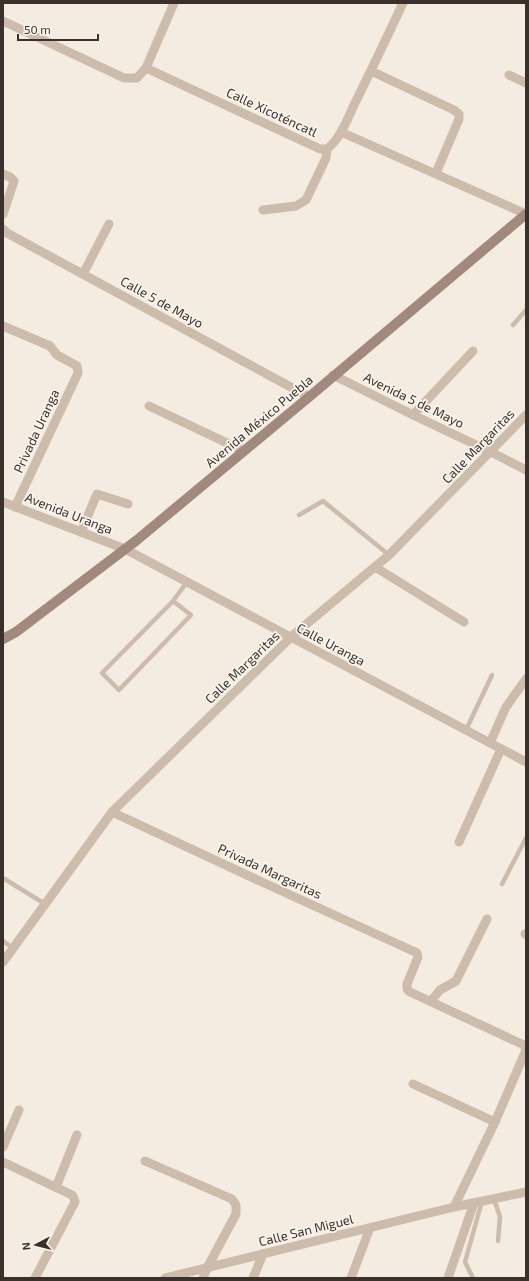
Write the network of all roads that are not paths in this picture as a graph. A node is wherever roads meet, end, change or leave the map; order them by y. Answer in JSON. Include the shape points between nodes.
{"nodes":[{"id":1,"x":174,"y":3,"type":"edge"},
{"id":2,"x":403,"y":3,"type":"edge"},
{"id":3,"x":3,"y":21,"type":"edge"},
{"id":4,"x":146,"y":68,"type":"junction"},
{"id":5,"x":371,"y":71,"type":"junction"},
{"id":6,"x":509,"y":75,"type":"dead end"},
{"id":7,"x":526,"y":83,"type":"edge"},
{"id":8,"x":341,"y":132,"type":"junction"},
{"id":9,"x":327,"y":149,"type":"junction"},
{"id":10,"x":436,"y":173,"type":"junction"},
{"id":11,"x":3,"y":174,"type":"edge"},
{"id":12,"x":263,"y":210,"type":"dead end"},
{"id":13,"x":3,"y":214,"type":"edge"},
{"id":14,"x":526,"y":214,"type":"edge"},
{"id":15,"x":109,"y":224,"type":"dead end"},
{"id":16,"x":3,"y":229,"type":"edge"},
{"id":17,"x":83,"y":274,"type":"junction"},
{"id":18,"x":526,"y":310,"type":"edge"},
{"id":19,"x":513,"y":325,"type":"dead end"},
{"id":20,"x":3,"y":326,"type":"edge"},
{"id":21,"x":473,"y":350,"type":"dead end"},
{"id":22,"x":333,"y":376,"type":"junction"},
{"id":23,"x":309,"y":397,"type":"junction"},
{"id":24,"x":149,"y":406,"type":"dead end"},
{"id":25,"x":413,"y":415,"type":"junction"},
{"id":26,"x":526,"y":415,"type":"edge"},
{"id":27,"x":244,"y":451,"type":"junction"},
{"id":28,"x":492,"y":452,"type":"junction"},
{"id":29,"x":526,"y":470,"type":"edge"},
{"id":30,"x":3,"y":502,"type":"edge"},
{"id":31,"x":128,"y":504,"type":"dead end"},
{"id":32,"x":15,"y":507,"type":"junction"},
{"id":33,"x":299,"y":515,"type":"dead end"},
{"id":34,"x":81,"y":532,"type":"junction"},
{"id":35,"x":125,"y":549,"type":"junction"},
{"id":36,"x":389,"y":555,"type":"junction"},
{"id":37,"x":375,"y":567,"type":"junction"},
{"id":38,"x":187,"y":582,"type":"junction"},
{"id":39,"x":173,"y":601,"type":"junction"},
{"id":40,"x":464,"y":622,"type":"dead end"},
{"id":41,"x":291,"y":637,"type":"junction"},
{"id":42,"x":3,"y":639,"type":"edge"},
{"id":43,"x":492,"y":675,"type":"dead end"},
{"id":44,"x":526,"y":679,"type":"edge"},
{"id":45,"x":466,"y":730,"type":"junction"},
{"id":46,"x":490,"y":743,"type":"junction"},
{"id":47,"x":502,"y":749,"type":"junction"},
{"id":48,"x":526,"y":762,"type":"edge"},
{"id":49,"x":112,"y":812,"type":"junction"},
{"id":50,"x":526,"y":838,"type":"edge"},
{"id":51,"x":459,"y":842,"type":"dead end"},
{"id":52,"x":3,"y":878,"type":"edge"},
{"id":53,"x":502,"y":884,"type":"dead end"},
{"id":54,"x":45,"y":904,"type":"junction"},
{"id":55,"x":487,"y":919,"type":"dead end"},
{"id":56,"x":3,"y":942,"type":"edge"},
{"id":57,"x":13,"y":948,"type":"junction"},
{"id":58,"x":3,"y":962,"type":"edge"},
{"id":59,"x":431,"y":1001,"type":"junction"},
{"id":60,"x":526,"y":1046,"type":"edge"},
{"id":61,"x":526,"y":1050,"type":"edge"},
{"id":62,"x":413,"y":1084,"type":"dead end"},
{"id":63,"x":19,"y":1110,"type":"dead end"},
{"id":64,"x":495,"y":1122,"type":"junction"},
{"id":65,"x":77,"y":1135,"type":"dead end"},
{"id":66,"x":3,"y":1147,"type":"edge"},
{"id":67,"x":145,"y":1161,"type":"dead end"},
{"id":68,"x":3,"y":1162,"type":"edge"},
{"id":69,"x":56,"y":1187,"type":"junction"},
{"id":70,"x":526,"y":1192,"type":"edge"},
{"id":71,"x":494,"y":1199,"type":"junction"},
{"id":72,"x":478,"y":1202,"type":"junction"},
{"id":73,"x":454,"y":1207,"type":"junction"},
{"id":74,"x":370,"y":1228,"type":"junction"},
{"id":75,"x":498,"y":1241,"type":"dead end"},
{"id":76,"x":263,"y":1254,"type":"junction"},
{"id":77,"x":207,"y":1268,"type":"junction"},
{"id":78,"x":176,"y":1276,"type":"edge"},
{"id":79,"x":35,"y":1278,"type":"edge"},
{"id":80,"x":165,"y":1278,"type":"edge"},
{"id":81,"x":203,"y":1278,"type":"edge"},
{"id":82,"x":253,"y":1278,"type":"edge"},
{"id":83,"x":351,"y":1278,"type":"edge"},
{"id":84,"x":448,"y":1278,"type":"edge"},
{"id":85,"x":473,"y":1278,"type":"edge"}],
"edges":[{"from":1,"to":4,"type":"street"},
{"from":2,"to":5,"type":"street","name":"Calle Xicoténcatl"},
{"from":3,"to":4,"type":"street","via":[[124,78],[137,78]]},
{"from":4,"to":9,"type":"street","name":"Calle Xicoténcatl","via":[[320,149]]},
{"from":5,"to":8,"type":"street","name":"Calle Xicoténcatl"},
{"from":5,"to":10,"type":"street","via":[[460,114]]},
{"from":6,"to":7,"type":"street"},
{"from":8,"to":9,"type":"street","name":"Calle Xicoténcatl"},
{"from":8,"to":10,"type":"street"},
{"from":9,"to":12,"type":"street","via":[[326,158],[306,200],[296,206]]},
{"from":10,"to":14,"type":"street"},
{"from":11,"to":13,"type":"street","via":[[14,181]]},
{"from":14,"to":22,"type":"main road","name":"Avenida México Puebla"},
{"from":15,"to":17,"type":"street"},
{"from":16,"to":17,"type":"street","name":"Calle 5 de Mayo"},
{"from":17,"to":23,"type":"street","name":"Calle 5 de Mayo"},
{"from":18,"to":19,"type":"lane"},
{"from":20,"to":32,"type":"street","name":"Privada Uranga","via":[[50,346],[57,355],[77,366],[78,373]]},
{"from":21,"to":25,"type":"street"},
{"from":22,"to":23,"type":"main road","name":"Avenida México Puebla"},
{"from":22,"to":25,"type":"street","name":"Avenida 5 de Mayo"},
{"from":23,"to":27,"type":"main road","name":"Avenida México Puebla"},
{"from":24,"to":27,"type":"street"},
{"from":25,"to":28,"type":"street","name":"Avenida 5 de Mayo"},
{"from":26,"to":28,"type":"street","name":"Calle Margaritas"},
{"from":27,"to":35,"type":"main road","name":"Avenida México Puebla"},
{"from":28,"to":29,"type":"street","name":"Avenida 5 de Mayo"},
{"from":28,"to":36,"type":"street","name":"Calle Margaritas"},
{"from":30,"to":32,"type":"street","name":"Avenida Uranga"},
{"from":31,"to":34,"type":"street","via":[[97,494]]},
{"from":32,"to":34,"type":"street","name":"Avenida Uranga"},
{"from":33,"to":36,"type":"lane","via":[[323,500]]},
{"from":34,"to":35,"type":"street","name":"Avenida Uranga"},
{"from":35,"to":38,"type":"street","name":"Calle Uranga"},
{"from":35,"to":42,"type":"main road","name":"Avenida México Puebla","via":[[16,632]]},
{"from":36,"to":37,"type":"street","name":"Calle Margaritas"},
{"from":37,"to":40,"type":"street"},
{"from":37,"to":41,"type":"street","name":"Calle Margaritas"},
{"from":38,"to":39,"type":"lane"},
{"from":38,"to":41,"type":"street","name":"Calle Uranga"},
{"from":39,"to":39,"type":"lane","via":[[191,615],[119,690],[102,673]]},
{"from":41,"to":45,"type":"street","name":"Calle Uranga"},
{"from":41,"to":49,"type":"street","name":"Calle Margaritas"},
{"from":43,"to":45,"type":"lane"},
{"from":44,"to":46,"type":"street","via":[[506,707]]},
{"from":45,"to":46,"type":"street","name":"Calle Uranga"},
{"from":46,"to":47,"type":"street","name":"Calle Uranga"},
{"from":47,"to":48,"type":"street","name":"Calle Uranga"},
{"from":47,"to":51,"type":"street"},
{"from":49,"to":54,"type":"street","name":"Calle Margaritas"},
{"from":49,"to":59,"type":"street","name":"Privada Margaritas","via":[[417,953],[418,957],[407,989]]},
{"from":50,"to":53,"type":"lane"},
{"from":52,"to":54,"type":"lane"},
{"from":54,"to":57,"type":"street","name":"Calle Margaritas"},
{"from":55,"to":59,"type":"street","via":[[456,981],[440,990]]},
{"from":56,"to":57,"type":"lane"},
{"from":57,"to":58,"type":"street","name":"Calle Margaritas"},
{"from":59,"to":60,"type":"street"},
{"from":61,"to":64,"type":"street"},
{"from":62,"to":64,"type":"street"},
{"from":63,"to":66,"type":"street"},
{"from":64,"to":73,"type":"street"},
{"from":65,"to":69,"type":"street"},
{"from":67,"to":77,"type":"street","via":[[232,1199],[236,1205],[236,1214]]},
{"from":68,"to":69,"type":"street"},
{"from":69,"to":79,"type":"street","via":[[72,1195],[74,1202]]},
{"from":70,"to":71,"type":"street","name":"Calle San Miguel"},
{"from":71,"to":72,"type":"street","name":"Calle San Miguel"},
{"from":71,"to":75,"type":"lane","via":[[500,1218]]},
{"from":72,"to":73,"type":"street","name":"Calle San Miguel"},
{"from":72,"to":84,"type":"street"},
{"from":72,"to":85,"type":"lane","via":[[465,1262]]},
{"from":73,"to":74,"type":"street","name":"Calle San Miguel"},
{"from":74,"to":76,"type":"street","name":"Calle San Miguel"},
{"from":74,"to":83,"type":"street"},
{"from":76,"to":77,"type":"street","name":"Calle San Miguel"},
{"from":76,"to":82,"type":"street"},
{"from":77,"to":78,"type":"street","name":"Calle San Miguel"},
{"from":77,"to":81,"type":"street"},
{"from":78,"to":80,"type":"street","name":"Calle San Miguel"}]}
